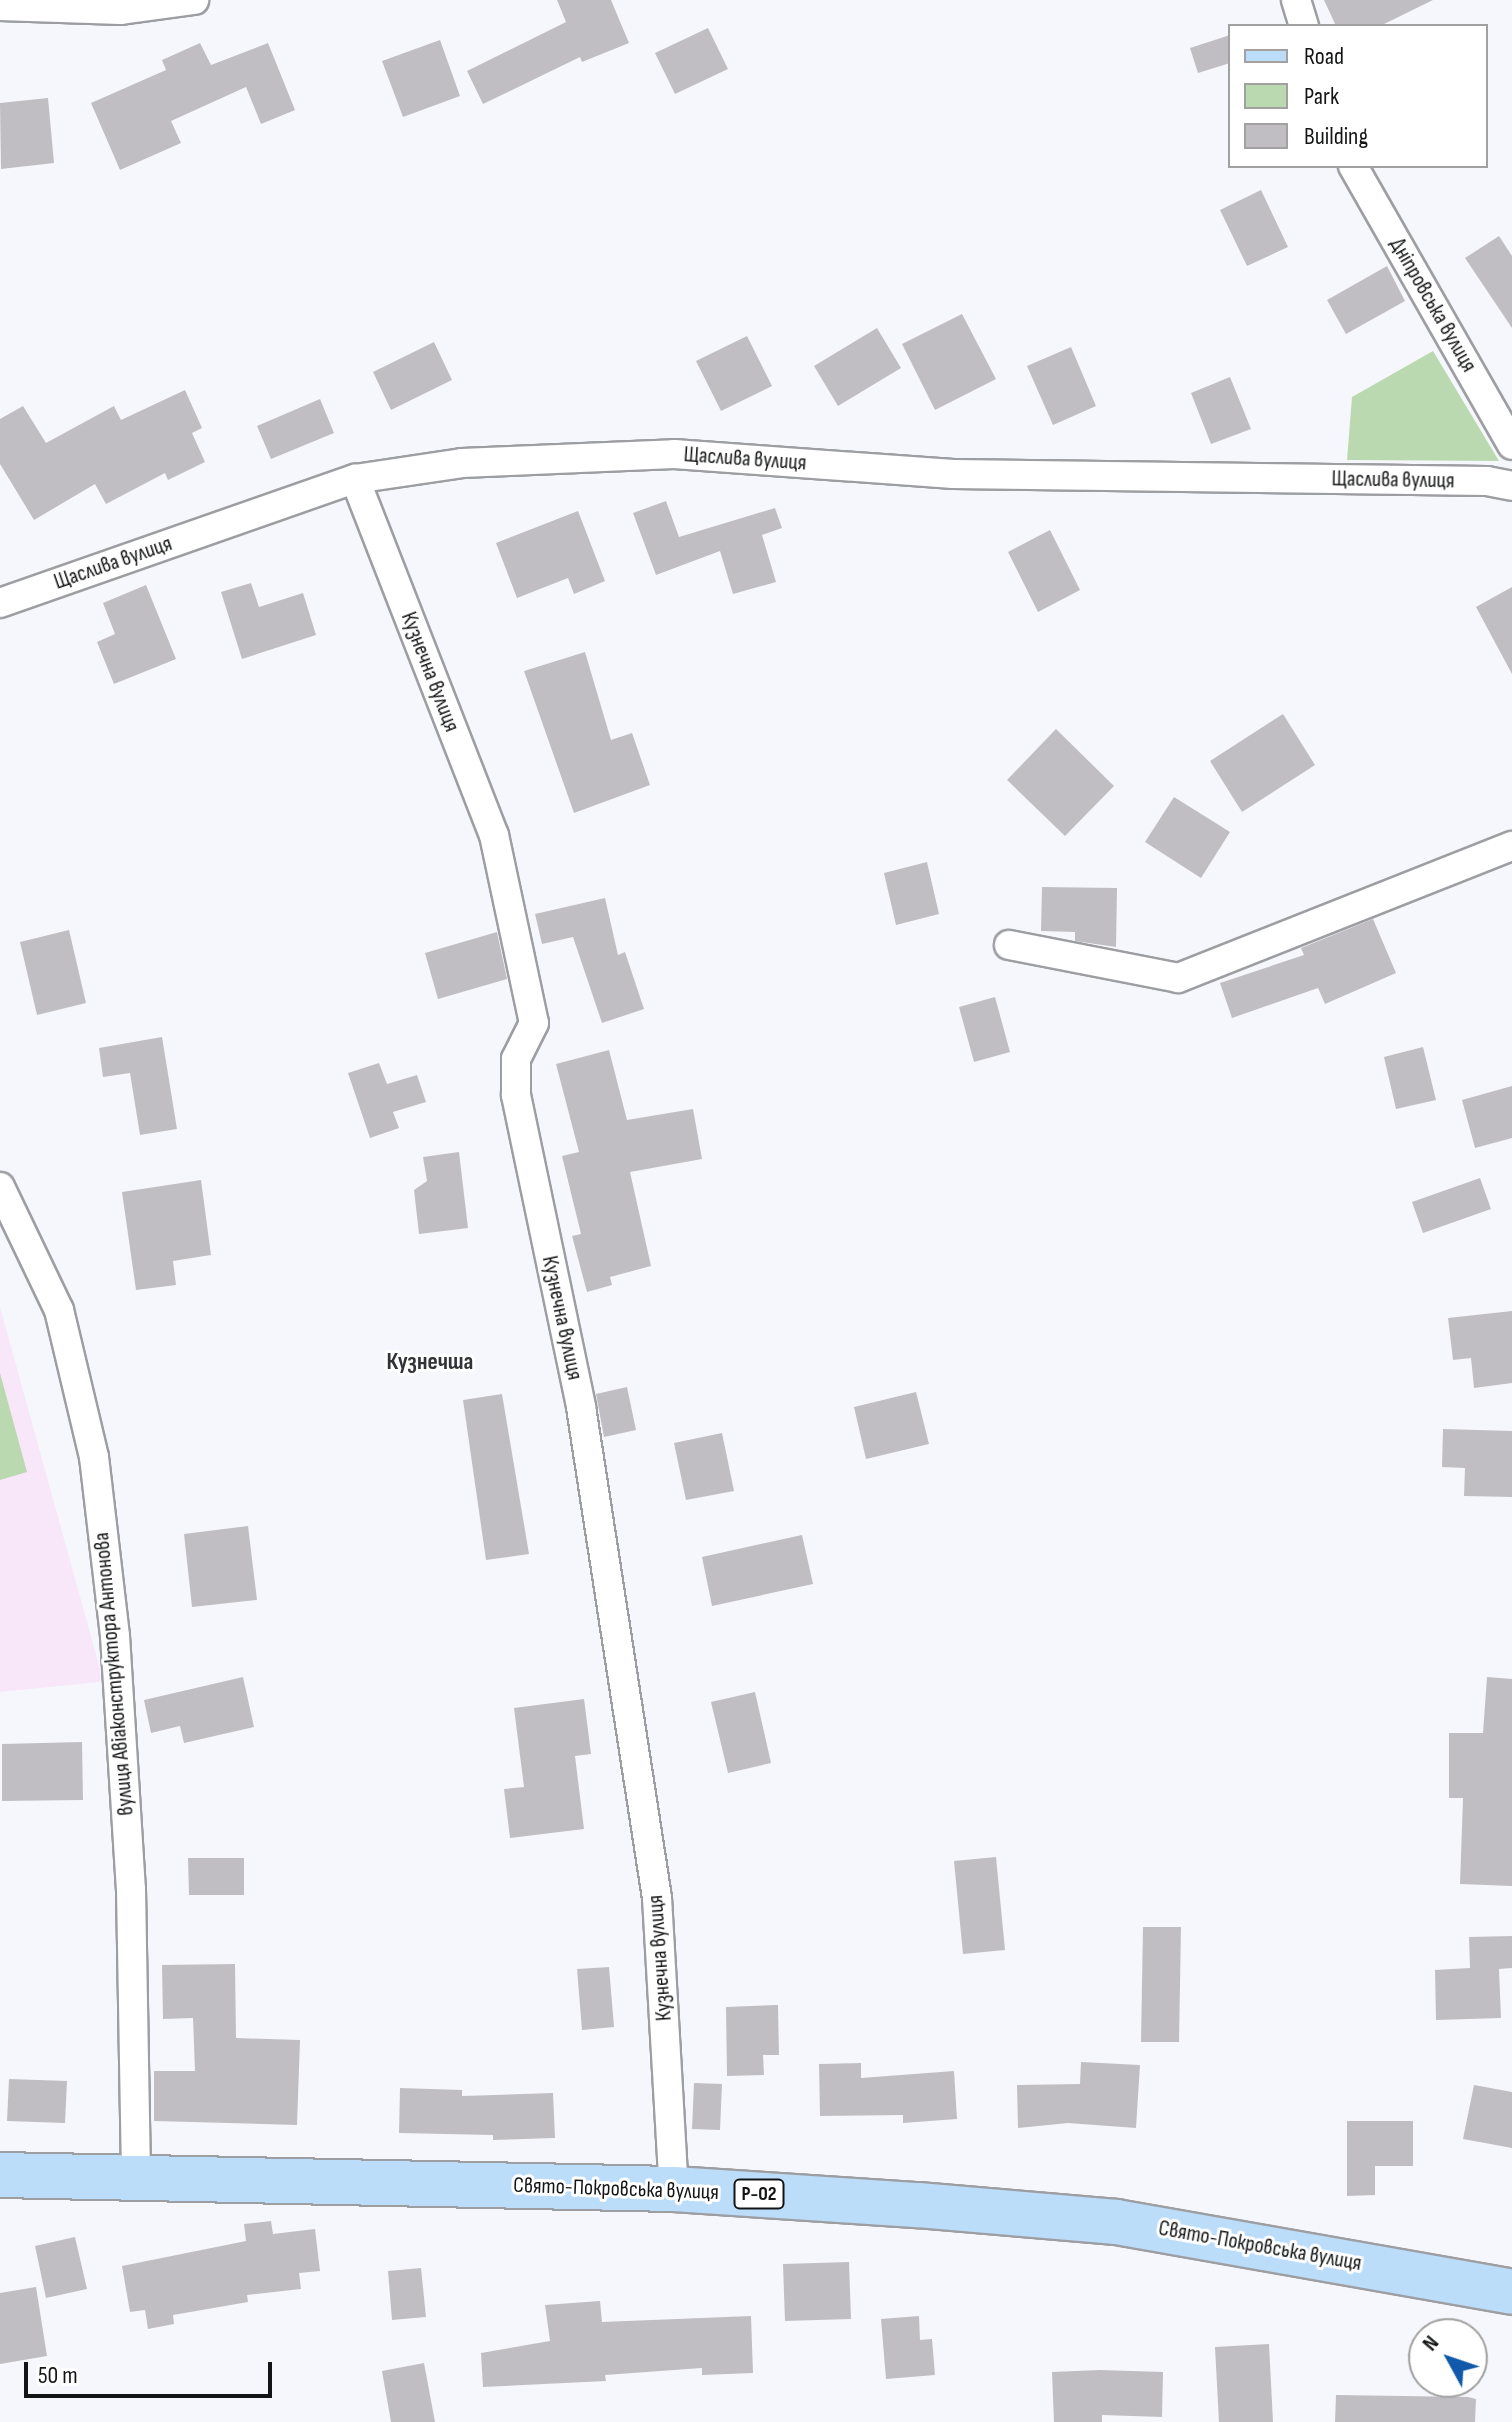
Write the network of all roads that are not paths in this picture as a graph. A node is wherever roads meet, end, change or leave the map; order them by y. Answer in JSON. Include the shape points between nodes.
{"nodes":[{"id":1,"x":194,"y":0,"type":"edge"},
{"id":2,"x":1296,"y":0,"type":"edge"},
{"id":3,"x":0,"y":6,"type":"edge"},
{"id":4,"x":1303,"y":24,"type":"edge"},
{"id":5,"x":1354,"y":168,"type":"edge"},
{"id":6,"x":1512,"y":445,"type":"edge"},
{"id":7,"x":355,"y":479,"type":"junction"},
{"id":8,"x":1512,"y":486,"type":"edge"},
{"id":9,"x":0,"y":603,"type":"edge"},
{"id":10,"x":1512,"y":846,"type":"edge"},
{"id":11,"x":1009,"y":945,"type":"dead end"},
{"id":12,"x":0,"y":1187,"type":"edge"},
{"id":13,"x":0,"y":2175,"type":"edge"},
{"id":14,"x":136,"y":2180,"type":"junction"},
{"id":15,"x":674,"y":2189,"type":"junction"},
{"id":16,"x":1512,"y":2292,"type":"edge"}],
"edges":[{"from":1,"to":3,"type":"street","via":[[121,10]]},
{"from":2,"to":4,"type":"street"},
{"from":5,"to":6,"type":"street","name":"Дніпровська вулиця"},
{"from":7,"to":8,"type":"street","name":"Щаслива вулиця","via":[[462,463],[674,454],[953,474],[1487,481]]},
{"from":7,"to":9,"type":"street","name":"Щаслива вулиця"},
{"from":7,"to":15,"type":"street","name":"Кузнечна вулиця","via":[[494,835],[534,1023],[516,1059],[516,1095],[581,1407],[657,1898]]},
{"from":10,"to":11,"type":"street","via":[[1178,978]]},
{"from":12,"to":14,"type":"street","name":"вулиця Авіаконструктора Антонова","via":[[59,1310],[94,1457],[115,1636],[131,1889]]},
{"from":13,"to":14,"type":"main road","name":"Свято-Покровська вулиця","number":"Р-02"},
{"from":14,"to":15,"type":"main road","name":"Свято-Покровська вулиця","number":"Р-02"},
{"from":15,"to":16,"type":"main road","name":"Свято-Покровська вулиця","number":"Р-02","via":[[1116,2222]]}]}
